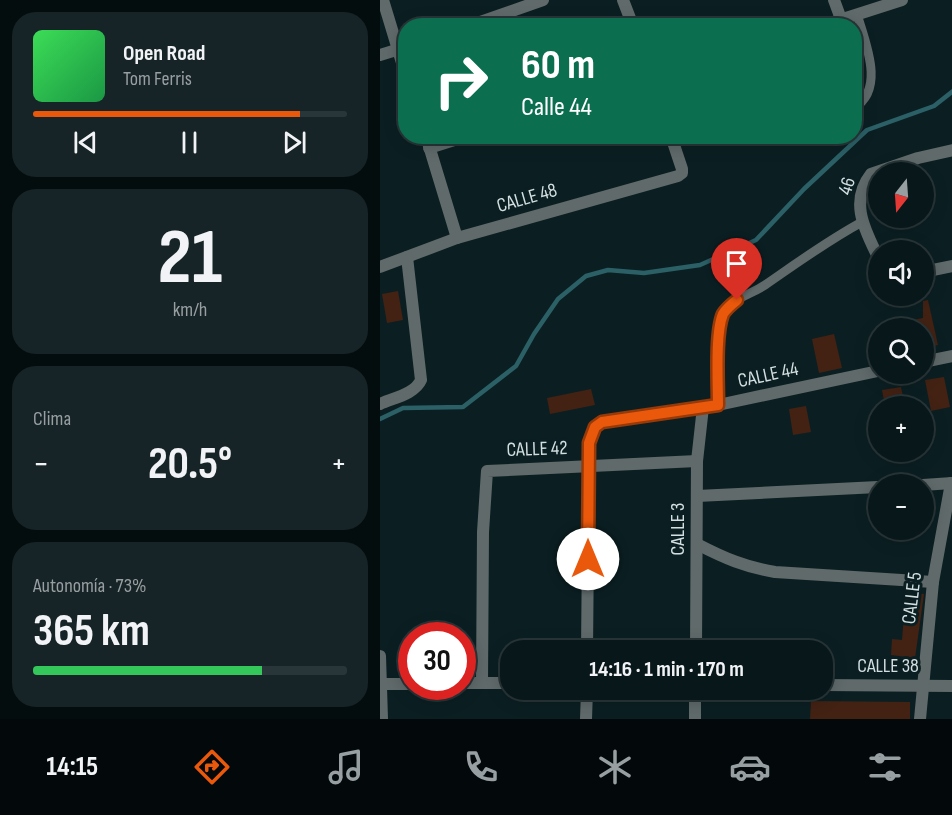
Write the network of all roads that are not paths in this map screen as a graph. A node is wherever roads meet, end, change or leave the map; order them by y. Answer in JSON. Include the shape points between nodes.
{"nodes":[{"id":1,"x":383,"y":0,"type":"edge"},
{"id":2,"x":543,"y":0,"type":"edge"},
{"id":3,"x":623,"y":0,"type":"edge"},
{"id":4,"x":834,"y":0,"type":"edge"},
{"id":5,"x":902,"y":0,"type":"edge"},
{"id":6,"x":857,"y":14,"type":"junction"},
{"id":7,"x":492,"y":18,"type":"edge"},
{"id":8,"x":629,"y":18,"type":"edge"},
{"id":9,"x":841,"y":18,"type":"edge"},
{"id":10,"x":844,"y":18,"type":"edge"},
{"id":11,"x":858,"y":18,"type":"edge"},
{"id":12,"x":862,"y":31,"type":"edge"},
{"id":13,"x":398,"y":41,"type":"edge"},
{"id":14,"x":398,"y":50,"type":"edge"},
{"id":15,"x":380,"y":55,"type":"edge"},
{"id":16,"x":862,"y":101,"type":"edge"},
{"id":17,"x":429,"y":144,"type":"edge"},
{"id":18,"x":674,"y":144,"type":"edge"},
{"id":19,"x":953,"y":150,"type":"edge"},
{"id":20,"x":862,"y":222,"type":"junction"},
{"id":21,"x":457,"y":238,"type":"junction"},
{"id":22,"x":870,"y":240,"type":"edge"},
{"id":23,"x":407,"y":257,"type":"junction"},
{"id":24,"x":953,"y":266,"type":"edge"},
{"id":25,"x":380,"y":267,"type":"edge"},
{"id":26,"x":934,"y":270,"type":"edge"},
{"id":27,"x":953,"y":356,"type":"edge"},
{"id":28,"x":934,"y":360,"type":"edge"},
{"id":29,"x":868,"y":373,"type":"edge"},
{"id":30,"x":380,"y":404,"type":"edge"},
{"id":31,"x":718,"y":405,"type":"junction"},
{"id":32,"x":703,"y":407,"type":"junction"},
{"id":33,"x":697,"y":461,"type":"junction"},
{"id":34,"x":589,"y":466,"type":"junction"},
{"id":35,"x":952,"y":483,"type":"edge"},
{"id":36,"x":934,"y":484,"type":"edge"},
{"id":37,"x":868,"y":487,"type":"edge"},
{"id":38,"x":697,"y":496,"type":"junction"},
{"id":39,"x":697,"y":544,"type":"junction"},
{"id":40,"x":933,"y":582,"type":"junction"},
{"id":41,"x":587,"y":640,"type":"edge"},
{"id":42,"x":696,"y":640,"type":"edge"},
{"id":43,"x":380,"y":656,"type":"edge"},
{"id":44,"x":476,"y":683,"type":"edge"},
{"id":45,"x":482,"y":683,"type":"junction"},
{"id":46,"x":500,"y":683,"type":"edge"},
{"id":47,"x":381,"y":684,"type":"edge"},
{"id":48,"x":398,"y":684,"type":"edge"},
{"id":49,"x":833,"y":685,"type":"edge"},
{"id":50,"x":923,"y":686,"type":"junction"},
{"id":51,"x":953,"y":686,"type":"edge"},
{"id":52,"x":587,"y":700,"type":"edge"},
{"id":53,"x":695,"y":700,"type":"edge"},
{"id":54,"x":382,"y":719,"type":"edge"},
{"id":55,"x":586,"y":719,"type":"edge"},
{"id":56,"x":695,"y":719,"type":"edge"},
{"id":57,"x":920,"y":719,"type":"edge"}],
"edges":[{"from":1,"to":13,"type":"street"},
{"from":2,"to":7,"type":"street"},
{"from":3,"to":8,"type":"street"},
{"from":4,"to":9,"type":"street"},
{"from":5,"to":6,"type":"street"},
{"from":6,"to":10,"type":"street"},
{"from":6,"to":11,"type":"lane"},
{"from":12,"to":16,"type":"lane","via":[[870,57],[870,85]]},
{"from":14,"to":15,"type":"street"},
{"from":17,"to":21,"type":"street"},
{"from":18,"to":21,"type":"street","name":"CALLE 48","via":[[682,169],[678,176]]},
{"from":19,"to":20,"type":"street","name":"46","via":[[871,174],[863,186]]},
{"from":20,"to":22,"type":"street"},
{"from":20,"to":31,"type":"lane","via":[[737,300],[724,313],[717,358]]},
{"from":21,"to":23,"type":"street","name":"CALLE 48"},
{"from":23,"to":25,"type":"street","name":"CALLE 48"},
{"from":23,"to":30,"type":"street","via":[[421,380],[412,390]]},
{"from":24,"to":26,"type":"street"},
{"from":27,"to":28,"type":"street"},
{"from":29,"to":31,"type":"street","name":"CALLE 44"},
{"from":31,"to":32,"type":"street","name":"CALLE 44"},
{"from":32,"to":33,"type":"street","name":"CALLE 3"},
{"from":32,"to":34,"type":"street","name":"CALLE 44","via":[[602,422],[595,427],[589,443]]},
{"from":33,"to":34,"type":"street","name":"CALLE 42"},
{"from":33,"to":38,"type":"street","name":"CALLE 3"},
{"from":34,"to":41,"type":"street"},
{"from":34,"to":45,"type":"street","name":"CALLE 42","via":[[487,471]]},
{"from":35,"to":36,"type":"street"},
{"from":35,"to":40,"type":"street","name":"CALLE 5"},
{"from":37,"to":38,"type":"street"},
{"from":38,"to":39,"type":"street","name":"CALLE 3"},
{"from":39,"to":40,"type":"street","via":[[728,561],[775,572]]},
{"from":39,"to":42,"type":"street","name":"CALLE 3"},
{"from":40,"to":50,"type":"street","name":"CALLE 5"},
{"from":43,"to":47,"type":"street"},
{"from":44,"to":45,"type":"street"},
{"from":45,"to":46,"type":"street"},
{"from":47,"to":48,"type":"street"},
{"from":47,"to":54,"type":"street"},
{"from":49,"to":50,"type":"street","name":"CALLE 38"},
{"from":50,"to":51,"type":"street","name":"CALLE 38"},
{"from":50,"to":57,"type":"street","name":"CALLE 5"},
{"from":52,"to":55,"type":"street"},
{"from":53,"to":56,"type":"street"}]}
